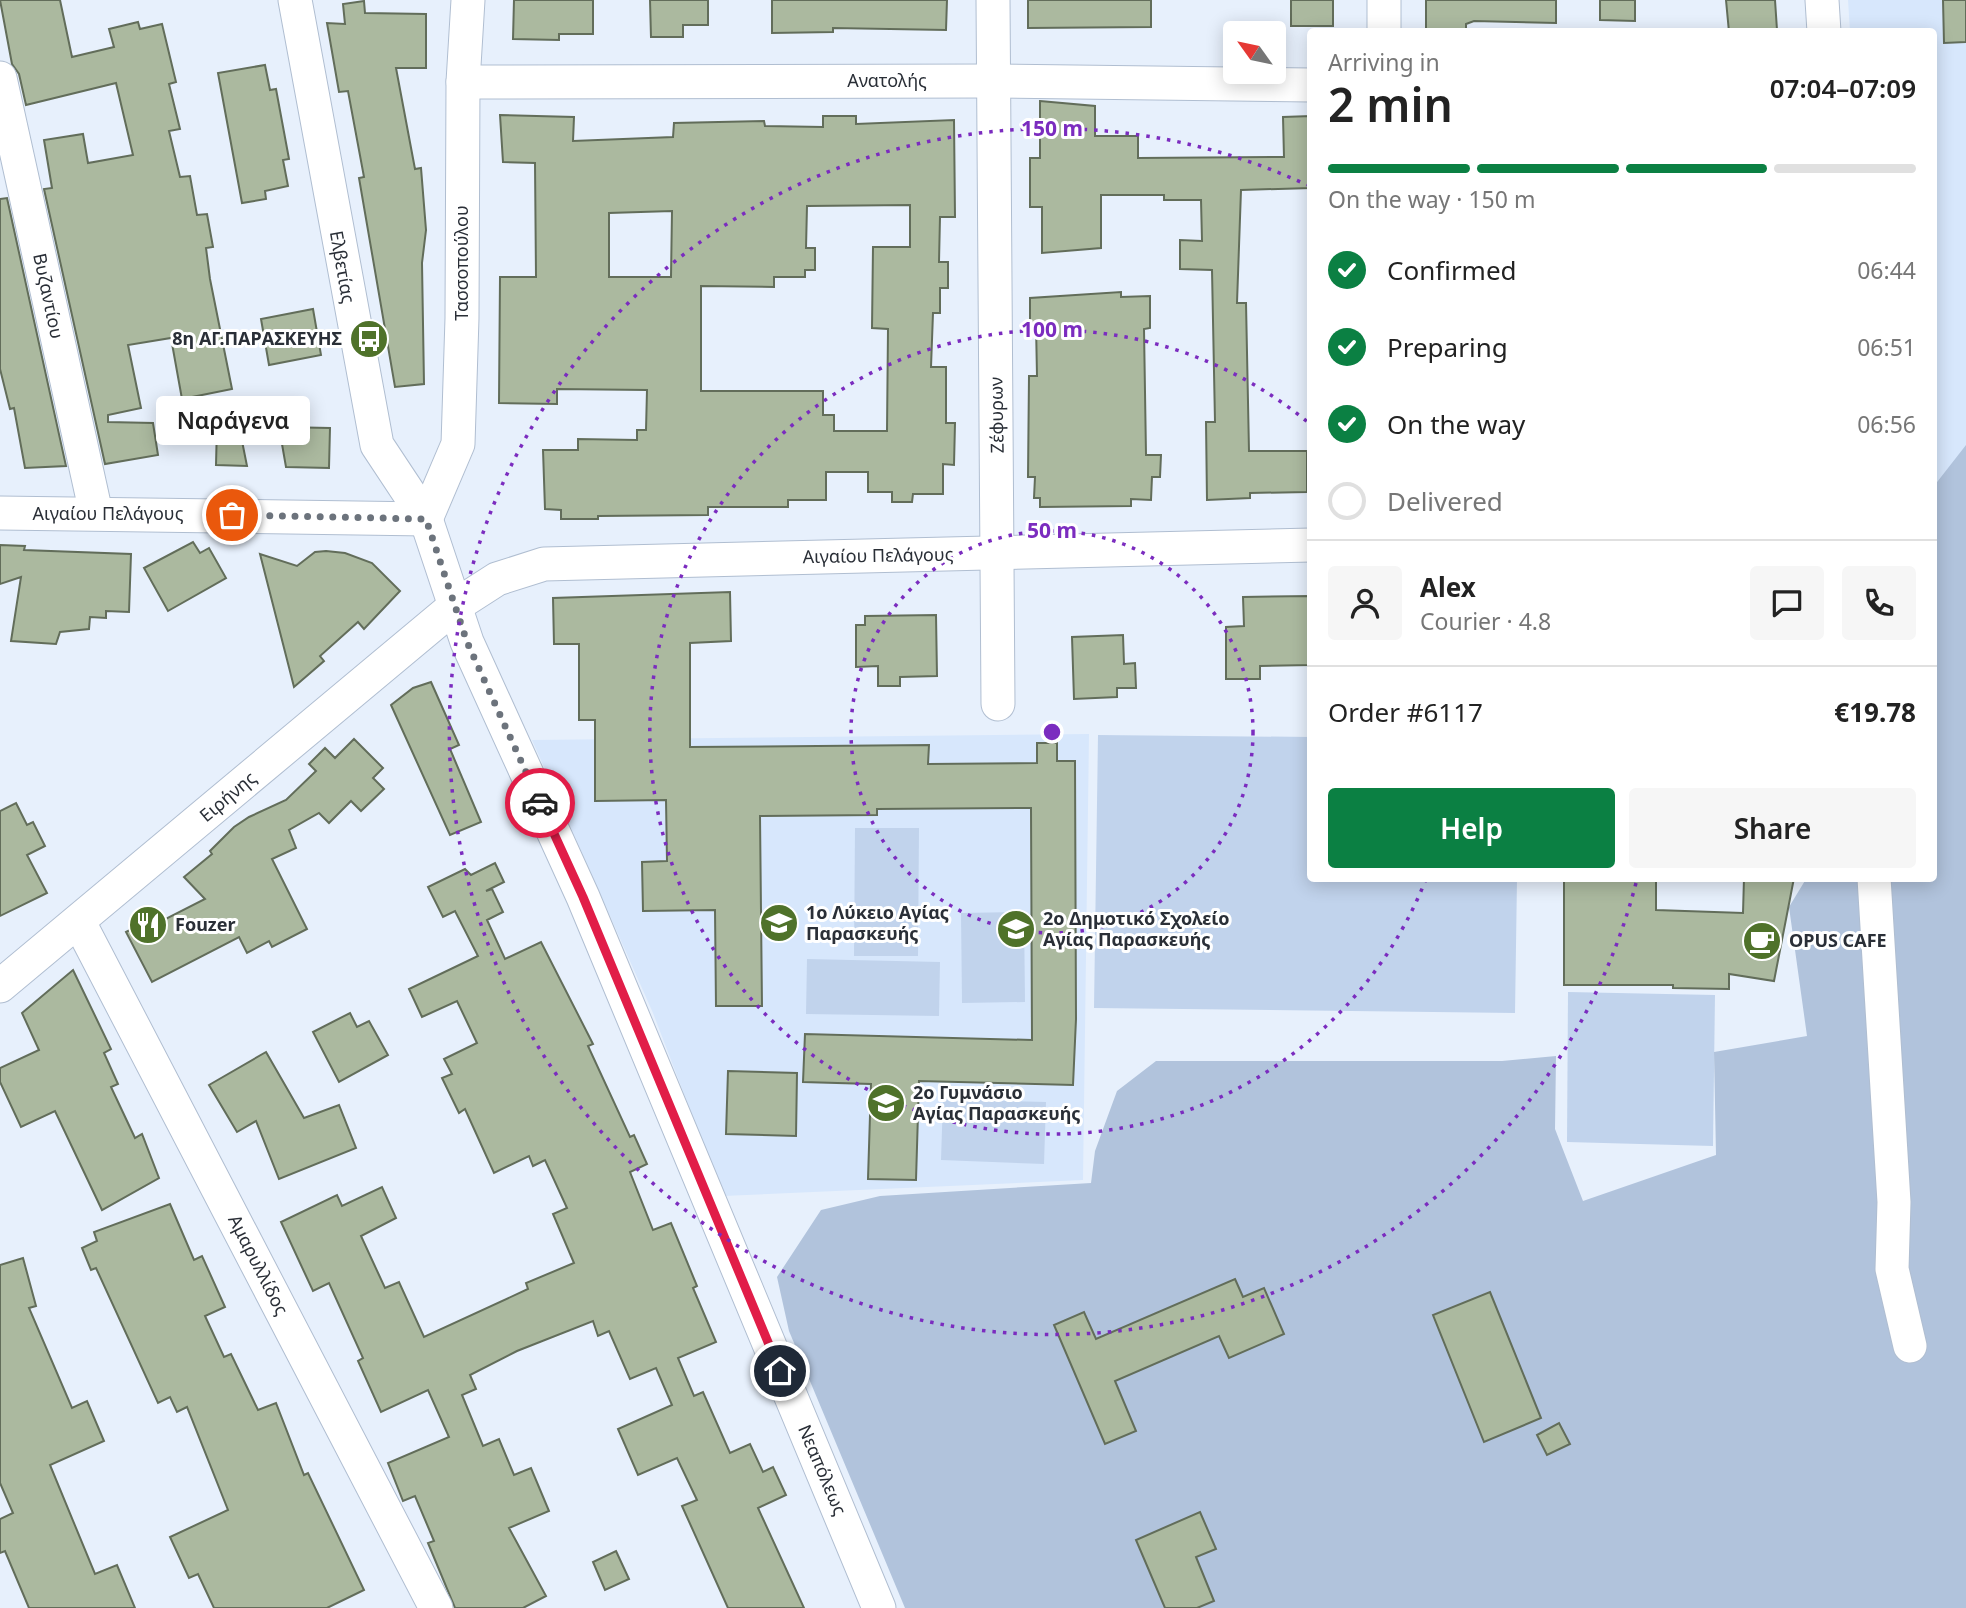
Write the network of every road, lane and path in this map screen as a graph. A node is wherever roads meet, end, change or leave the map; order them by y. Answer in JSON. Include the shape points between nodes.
{"nodes":[{"id":1,"x":295,"y":0,"type":"edge"},
{"id":2,"x":468,"y":0,"type":"edge"},
{"id":3,"x":993,"y":0,"type":"edge"},
{"id":4,"x":1384,"y":0,"type":"edge"},
{"id":5,"x":1822,"y":0,"type":"edge"},
{"id":6,"x":1384,"y":28,"type":"edge"},
{"id":7,"x":1824,"y":28,"type":"edge"},
{"id":8,"x":0,"y":78,"type":"edge"},
{"id":9,"x":993,"y":81,"type":"junction"},
{"id":10,"x":463,"y":82,"type":"junction"},
{"id":11,"x":1307,"y":85,"type":"edge"},
{"id":12,"x":0,"y":513,"type":"edge"},
{"id":13,"x":96,"y":513,"type":"junction"},
{"id":14,"x":426,"y":519,"type":"junction"},
{"id":15,"x":1307,"y":545,"type":"edge"},
{"id":16,"x":998,"y":554,"type":"junction"},
{"id":17,"x":455,"y":606,"type":"junction"},
{"id":18,"x":998,"y":704,"type":"dead end"},
{"id":19,"x":1874,"y":882,"type":"edge"},
{"id":20,"x":79,"y":922,"type":"junction"},
{"id":21,"x":0,"y":986,"type":"edge"},
{"id":22,"x":1910,"y":1346,"type":"dead end"},
{"id":23,"x":436,"y":1608,"type":"edge"},
{"id":24,"x":879,"y":1608,"type":"edge"}],
"edges":[{"from":1,"to":14,"type":"street","name":"Ελβετίας","via":[[377,445]]},
{"from":2,"to":10,"type":"street","name":"Τασσοπούλου"},
{"from":3,"to":9,"type":"street","name":"Ζέφυρων"},
{"from":4,"to":6,"type":"street"},
{"from":5,"to":7,"type":"street"},
{"from":8,"to":13,"type":"street","name":"Βυζαντίου"},
{"from":9,"to":10,"type":"street","name":"Ανατολής"},
{"from":9,"to":11,"type":"street","name":"Ανατολής"},
{"from":9,"to":16,"type":"street","name":"Ζέφυρων"},
{"from":10,"to":14,"type":"street","name":"Τασσοπούλου","via":[[458,444]]},
{"from":12,"to":13,"type":"street","name":"Αιγαίου Πελάγους"},
{"from":13,"to":14,"type":"street","name":"Αιγαίου Πελάγους"},
{"from":14,"to":17,"type":"street","name":"Νεαπόλεως"},
{"from":15,"to":16,"type":"street","name":"Αιγαίου Πελάγους"},
{"from":16,"to":17,"type":"street","name":"Αιγαίου Πελάγους","via":[[544,564],[497,579]]},
{"from":16,"to":18,"type":"street","name":"Ζέφυρων"},
{"from":17,"to":20,"type":"street","name":"Ειρήνης"},
{"from":17,"to":24,"type":"street","name":"Νεαπόλεως","via":[[467,642],[583,897]]},
{"from":19,"to":22,"type":"street","via":[[1894,1202],[1892,1269]]},
{"from":20,"to":21,"type":"street","name":"Ειρήνης"},
{"from":20,"to":23,"type":"street","name":"Αμαρυλλίδος"}]}
